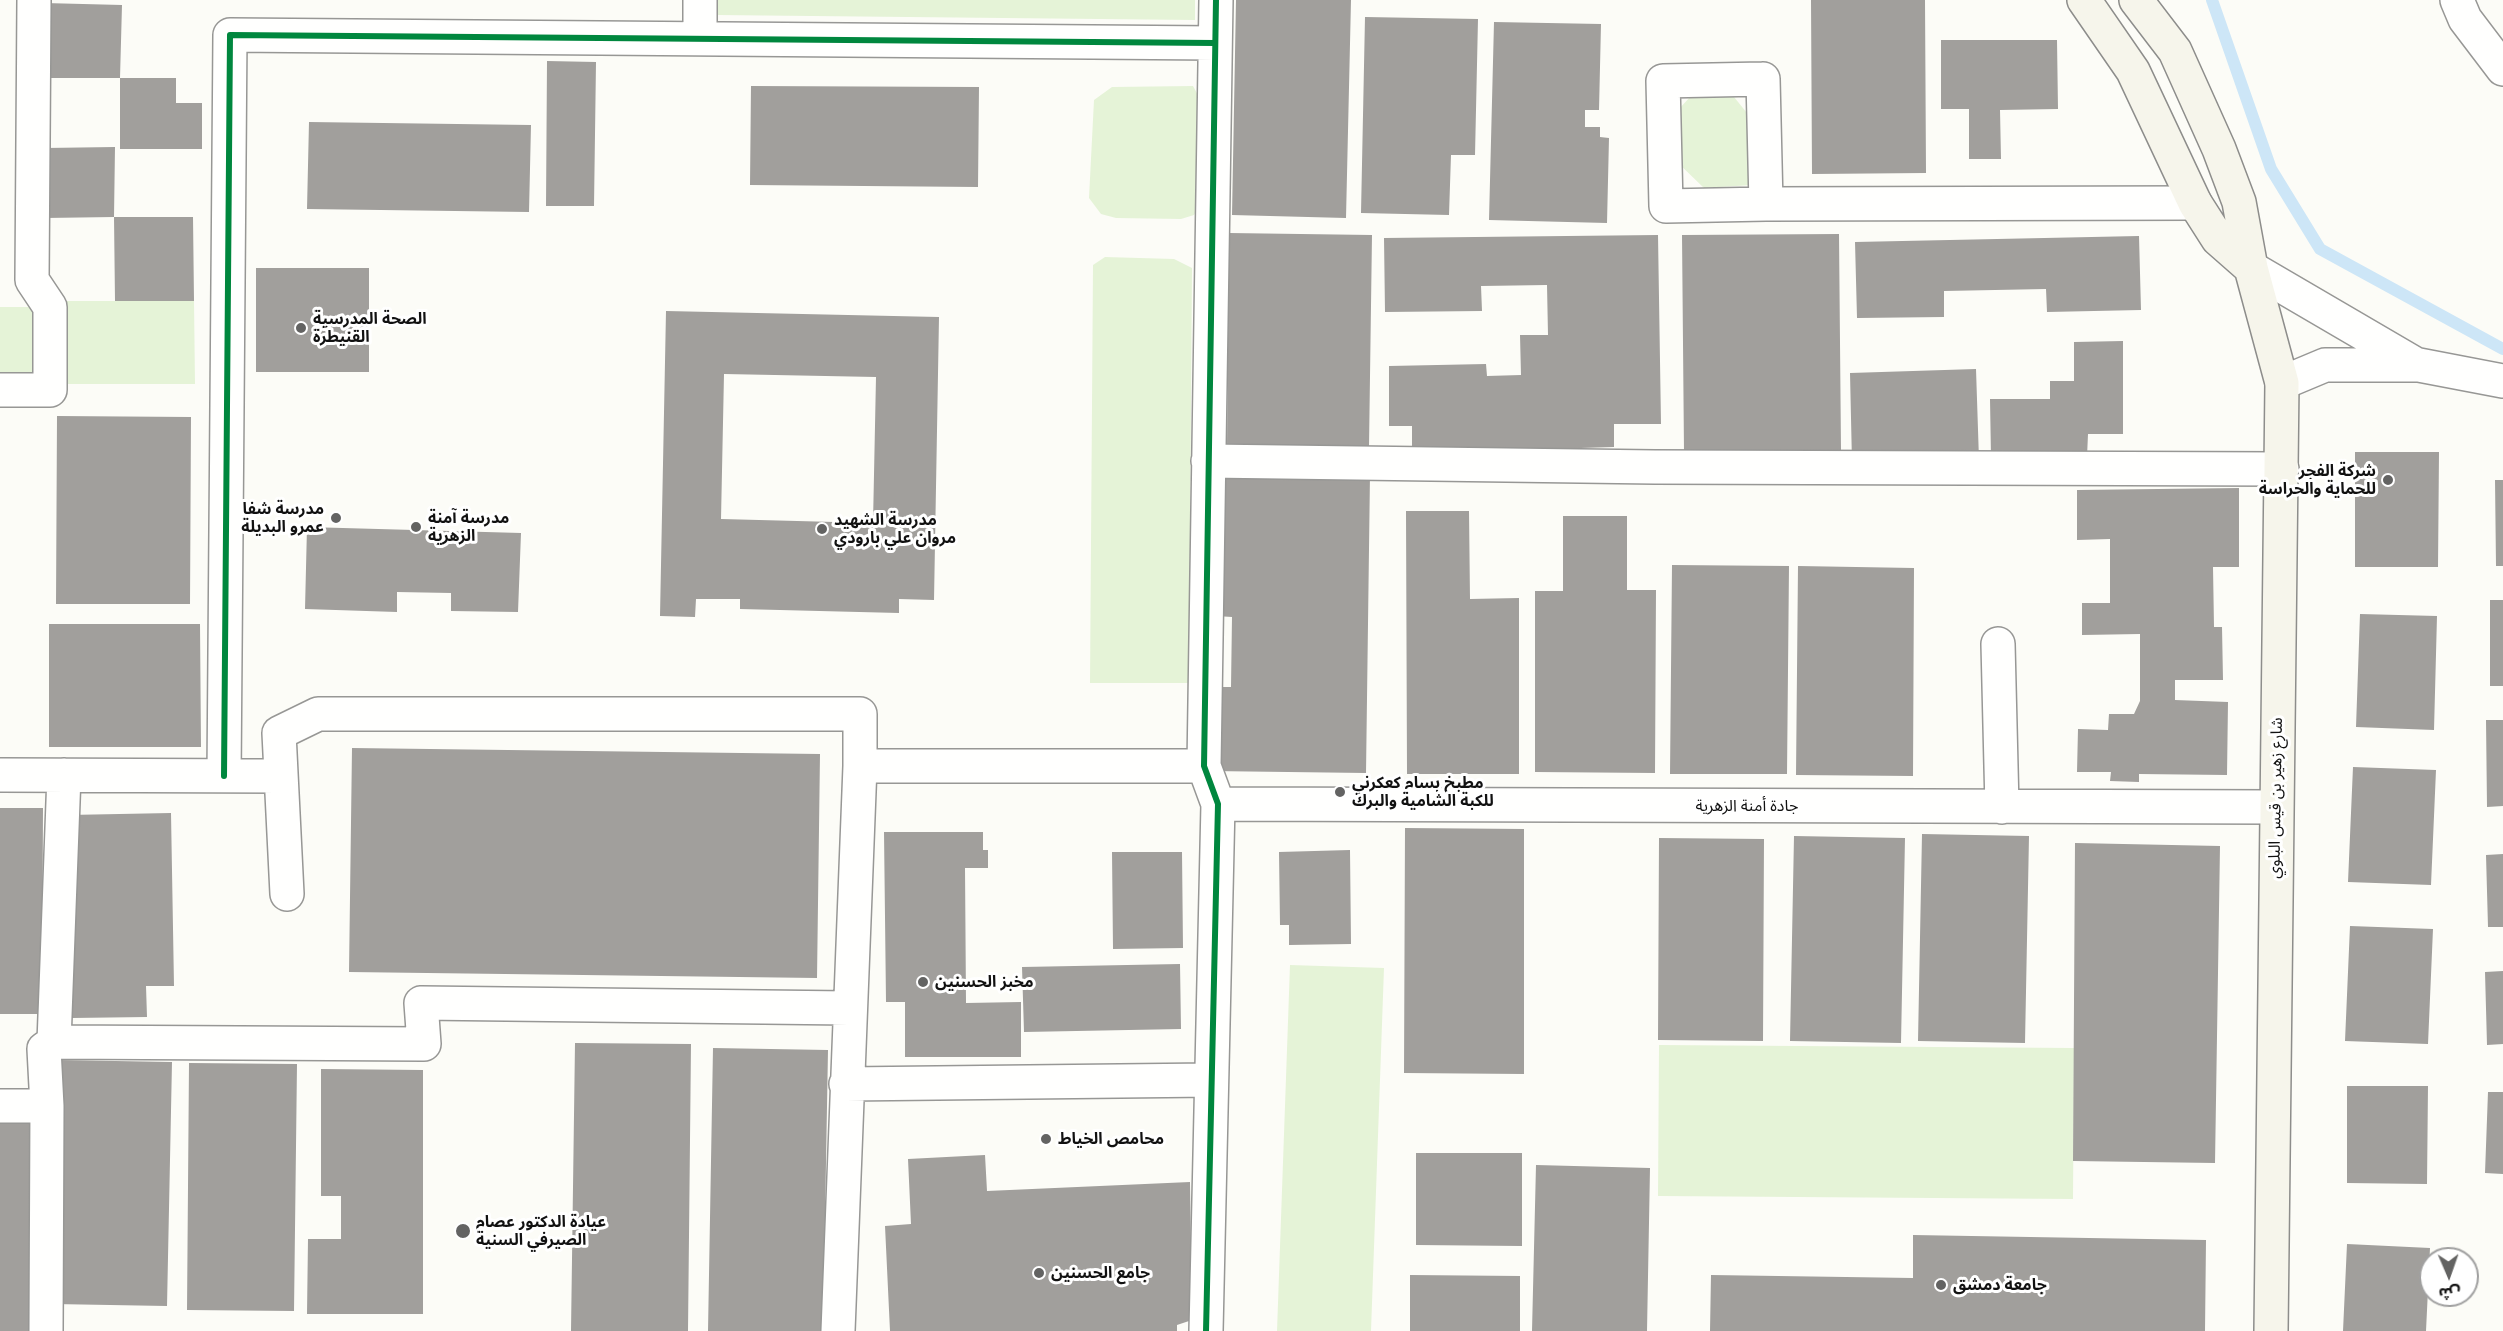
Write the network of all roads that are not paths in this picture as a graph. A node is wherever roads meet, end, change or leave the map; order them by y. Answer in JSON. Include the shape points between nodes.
{"nodes":[{"id":1,"x":34,"y":0,"type":"edge"},
{"id":2,"x":700,"y":0,"type":"edge"},
{"id":3,"x":1216,"y":0,"type":"edge"},
{"id":4,"x":2084,"y":0,"type":"edge"},
{"id":5,"x":2136,"y":0,"type":"edge"},
{"id":6,"x":2457,"y":0,"type":"edge"},
{"id":7,"x":700,"y":39,"type":"junction"},
{"id":8,"x":1215,"y":43,"type":"junction"},
{"id":9,"x":2503,"y":69,"type":"edge"},
{"id":10,"x":2195,"y":203,"type":"junction"},
{"id":11,"x":1766,"y":204,"type":"junction"},
{"id":12,"x":2251,"y":268,"type":"junction"},
{"id":13,"x":2419,"y":365,"type":"junction"},
{"id":14,"x":2503,"y":381,"type":"edge"},
{"id":15,"x":2282,"y":383,"type":"junction"},
{"id":16,"x":0,"y":390,"type":"edge"},
{"id":17,"x":1208,"y":461,"type":"junction"},
{"id":18,"x":2282,"y":469,"type":"junction"},
{"id":19,"x":1998,"y":644,"type":"dead end"},
{"id":20,"x":860,"y":766,"type":"junction"},
{"id":21,"x":1204,"y":766,"type":"junction"},
{"id":22,"x":0,"y":775,"type":"edge"},
{"id":23,"x":64,"y":775,"type":"junction"},
{"id":24,"x":224,"y":776,"type":"junction"},
{"id":25,"x":281,"y":777,"type":"junction"},
{"id":26,"x":1218,"y":804,"type":"junction"},
{"id":27,"x":2002,"y":807,"type":"junction"},
{"id":28,"x":2276,"y":807,"type":"junction"},
{"id":29,"x":286,"y":894,"type":"dead end"},
{"id":30,"x":849,"y":1008,"type":"junction"},
{"id":31,"x":54,"y":1042,"type":"junction"},
{"id":32,"x":1211,"y":1080,"type":"junction"},
{"id":33,"x":846,"y":1084,"type":"junction"},
{"id":34,"x":0,"y":1106,"type":"edge"},
{"id":35,"x":47,"y":1106,"type":"junction"},
{"id":36,"x":46,"y":1331,"type":"edge"},
{"id":37,"x":838,"y":1331,"type":"edge"},
{"id":38,"x":1206,"y":1331,"type":"edge"},
{"id":39,"x":2271,"y":1331,"type":"edge"}],
"edges":[{"from":1,"to":16,"type":"street","via":[[32,280],[50,307],[50,390]]},
{"from":2,"to":7,"type":"street"},
{"from":3,"to":8,"type":"street"},
{"from":4,"to":10,"type":"main road","via":[[2133,71]]},
{"from":5,"to":12,"type":"main road","name":"شارع زهير بن قيس البلوي","via":[[2175,51],[2219,149],[2239,202]]},
{"from":6,"to":9,"type":"street","via":[[2465,19]]},
{"from":7,"to":8,"type":"street"},
{"from":7,"to":24,"type":"street","via":[[230,35]]},
{"from":8,"to":17,"type":"street"},
{"from":10,"to":11,"type":"street"},
{"from":10,"to":12,"type":"main road","via":[[2218,239]]},
{"from":11,"to":11,"type":"street","via":[[1666,206],[1663,81],[1763,79]]},
{"from":12,"to":13,"type":"street"},
{"from":12,"to":15,"type":"main road","name":"شارع زهير بن قيس البلوي"},
{"from":13,"to":14,"type":"street"},
{"from":13,"to":15,"type":"street","via":[[2325,365]]},
{"from":15,"to":18,"type":"main road","name":"شارع زهير بن قيس البلوي"},
{"from":17,"to":18,"type":"street"},
{"from":17,"to":21,"type":"street"},
{"from":18,"to":28,"type":"main road","name":"شارع زهير بن قيس البلوي"},
{"from":19,"to":27,"type":"street"},
{"from":20,"to":21,"type":"street"},
{"from":20,"to":25,"type":"street","via":[[860,714],[318,714],[279,734]]},
{"from":20,"to":30,"type":"street"},
{"from":21,"to":26,"type":"street"},
{"from":22,"to":23,"type":"street"},
{"from":23,"to":24,"type":"street"},
{"from":23,"to":31,"type":"street"},
{"from":24,"to":25,"type":"street"},
{"from":25,"to":29,"type":"street"},
{"from":26,"to":27,"type":"street","name":"جادة أمنة الزهرية"},
{"from":26,"to":32,"type":"street"},
{"from":27,"to":28,"type":"street","name":"جادة أمنة الزهرية"},
{"from":28,"to":39,"type":"main road","name":"شارع زهير بن قيس البلوي"},
{"from":30,"to":31,"type":"street","via":[[421,1003],[424,1044]]},
{"from":30,"to":33,"type":"street"},
{"from":31,"to":35,"type":"street","via":[[44,1049]]},
{"from":32,"to":33,"type":"street"},
{"from":32,"to":38,"type":"street"},
{"from":33,"to":37,"type":"street"},
{"from":34,"to":35,"type":"street"},
{"from":35,"to":36,"type":"street"}]}
